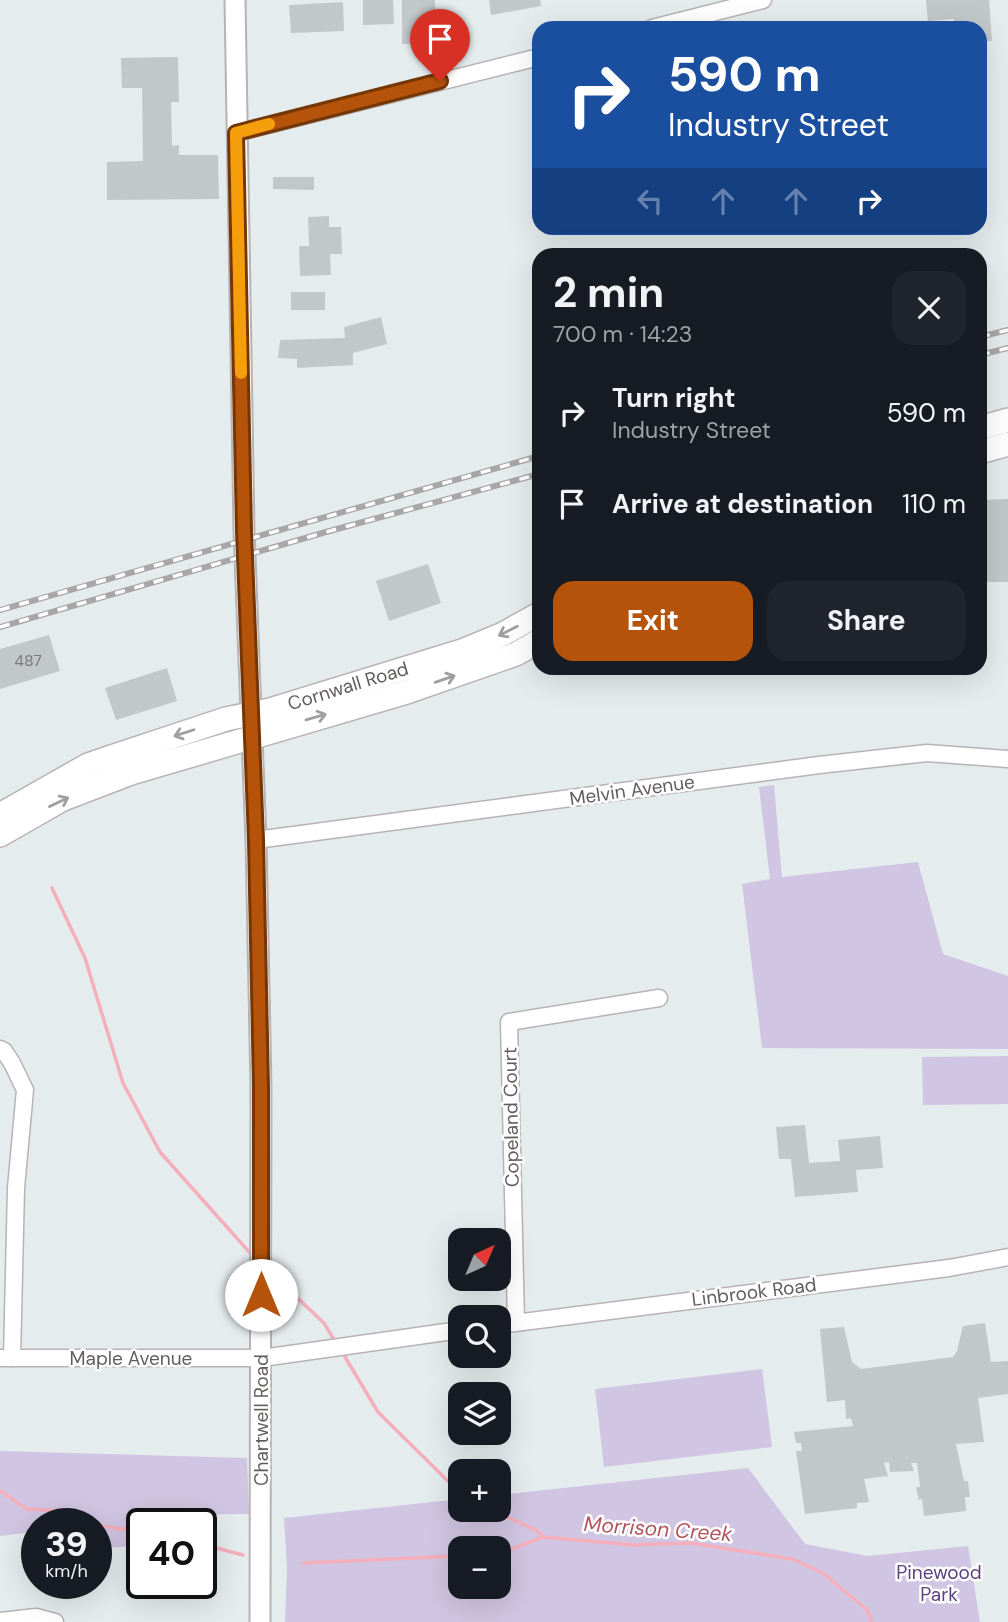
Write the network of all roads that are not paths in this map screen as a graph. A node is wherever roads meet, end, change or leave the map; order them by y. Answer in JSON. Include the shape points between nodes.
{"nodes":[{"id":1,"x":235,"y":0,"type":"edge"},
{"id":2,"x":763,"y":0,"type":"edge"},
{"id":3,"x":680,"y":21,"type":"edge"},
{"id":4,"x":532,"y":59,"type":"edge"},
{"id":5,"x":236,"y":133,"type":"junction"},
{"id":6,"x":1008,"y":420,"type":"edge"},
{"id":7,"x":987,"y":426,"type":"edge"},
{"id":8,"x":1008,"y":444,"type":"edge"},
{"id":9,"x":987,"y":450,"type":"edge"},
{"id":10,"x":532,"y":618,"type":"edge"},
{"id":11,"x":532,"y":645,"type":"edge"},
{"id":12,"x":250,"y":725,"type":"junction"},
{"id":13,"x":1008,"y":759,"type":"edge"},
{"id":14,"x":0,"y":815,"type":"edge"},
{"id":15,"x":0,"y":835,"type":"edge"},
{"id":16,"x":256,"y":840,"type":"junction"},
{"id":17,"x":659,"y":998,"type":"dead end"},
{"id":18,"x":0,"y":1049,"type":"edge"},
{"id":19,"x":6,"y":1066,"type":"edge"},
{"id":20,"x":8,"y":1188,"type":"edge"},
{"id":21,"x":1008,"y":1257,"type":"edge"},
{"id":22,"x":516,"y":1322,"type":"junction"},
{"id":23,"x":511,"y":1323,"type":"edge"},
{"id":24,"x":448,"y":1332,"type":"edge"},
{"id":25,"x":6,"y":1358,"type":"edge"},
{"id":26,"x":262,"y":1358,"type":"junction"},
{"id":27,"x":0,"y":1621,"type":"edge"},
{"id":28,"x":55,"y":1622,"type":"edge"},
{"id":29,"x":260,"y":1622,"type":"edge"}],
"edges":[{"from":1,"to":5,"type":"street","name":"Chartwell Road"},
{"from":2,"to":3,"type":"street"},
{"from":4,"to":5,"type":"street"},
{"from":5,"to":12,"type":"street","name":"Chartwell Road"},
{"from":6,"to":7,"type":"main road"},
{"from":8,"to":9,"type":"main road"},
{"from":10,"to":12,"type":"main road","name":"Cornwall Road","one_way":true,"via":[[462,651]]},
{"from":12,"to":11,"type":"main road","name":"Cornwall Road","one_way":true,"via":[[407,692]]},
{"from":12,"to":14,"type":"main road","name":"Cornwall Road","one_way":true,"via":[[226,719],[88,765]]},
{"from":15,"to":12,"type":"main road","name":"Cornwall Road","one_way":true,"via":[[63,799]]},
{"from":12,"to":16,"type":"street","name":"Chartwell Road"},
{"from":13,"to":16,"type":"street","name":"Melvin Avenue","via":[[927,753]]},
{"from":16,"to":26,"type":"street","name":"Chartwell Road"},
{"from":17,"to":22,"type":"street","name":"Copeland Court","via":[[509,1022]]},
{"from":18,"to":19,"type":"street"},
{"from":19,"to":20,"type":"street","via":[[24,1090]]},
{"from":20,"to":25,"type":"street"},
{"from":21,"to":22,"type":"street","name":"Linbrook Road"},
{"from":22,"to":23,"type":"street","name":"Linbrook Road"},
{"from":24,"to":26,"type":"street"},
{"from":25,"to":26,"type":"street","name":"Maple Avenue"},
{"from":26,"to":29,"type":"street","name":"Chartwell Road"},
{"from":27,"to":28,"type":"street","via":[[36,1617]]}]}
